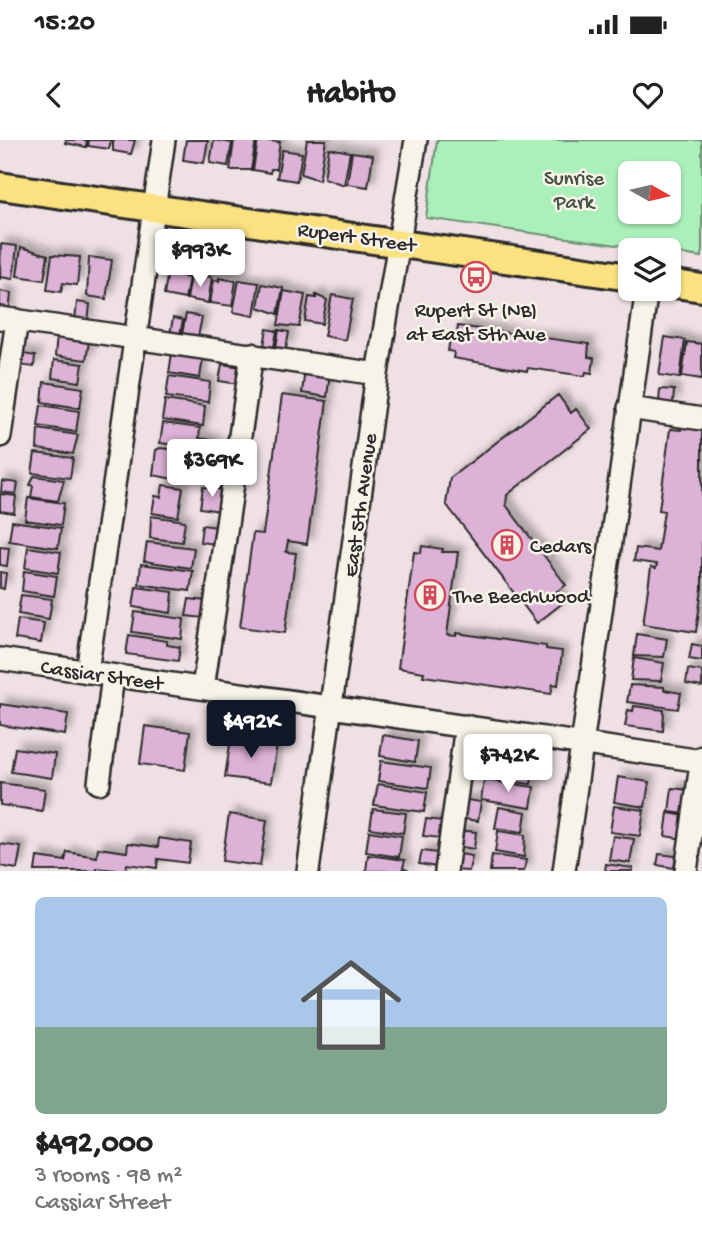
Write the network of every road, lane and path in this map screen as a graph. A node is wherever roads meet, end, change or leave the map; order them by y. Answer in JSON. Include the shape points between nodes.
{"nodes":[{"id":1,"x":164,"y":140,"type":"edge"},
{"id":2,"x":416,"y":140,"type":"edge"},
{"id":3,"x":0,"y":186,"type":"edge"},
{"id":4,"x":154,"y":209,"type":"junction"},
{"id":5,"x":399,"y":242,"type":"junction"},
{"id":6,"x":618,"y":275,"type":"edge"},
{"id":7,"x":681,"y":285,"type":"edge"},
{"id":8,"x":702,"y":288,"type":"edge"},
{"id":9,"x":645,"y":301,"type":"edge"},
{"id":10,"x":8,"y":319,"type":"edge"},
{"id":11,"x":135,"y":337,"type":"junction"},
{"id":12,"x":252,"y":354,"type":"junction"},
{"id":13,"x":377,"y":374,"type":"junction"},
{"id":14,"x":629,"y":408,"type":"junction"},
{"id":15,"x":702,"y":419,"type":"edge"},
{"id":16,"x":0,"y":436,"type":"edge"},
{"id":17,"x":0,"y":659,"type":"edge"},
{"id":18,"x":87,"y":672,"type":"junction"},
{"id":19,"x":113,"y":676,"type":"junction"},
{"id":20,"x":203,"y":688,"type":"junction"},
{"id":21,"x":331,"y":706,"type":"junction"},
{"id":22,"x":466,"y":726,"type":"junction"},
{"id":23,"x":583,"y":744,"type":"junction"},
{"id":24,"x":702,"y":759,"type":"edge"},
{"id":25,"x":99,"y":783,"type":"dead end"},
{"id":26,"x":308,"y":871,"type":"edge"},
{"id":27,"x":446,"y":871,"type":"edge"},
{"id":28,"x":565,"y":871,"type":"edge"},
{"id":29,"x":686,"y":871,"type":"edge"}],
"edges":[{"from":1,"to":4,"type":"street"},
{"from":2,"to":5,"type":"street","name":"East 5th Avenue"},
{"from":3,"to":4,"type":"main road","name":"Rupert Street"},
{"from":4,"to":5,"type":"main road","name":"Rupert Street"},
{"from":4,"to":11,"type":"street"},
{"from":5,"to":6,"type":"main road","name":"Rupert Street"},
{"from":5,"to":13,"type":"street","name":"East 5th Avenue"},
{"from":7,"to":8,"type":"main road"},
{"from":9,"to":14,"type":"street"},
{"from":10,"to":11,"type":"street"},
{"from":10,"to":16,"type":"street"},
{"from":11,"to":12,"type":"street"},
{"from":11,"to":18,"type":"street"},
{"from":12,"to":13,"type":"street"},
{"from":12,"to":20,"type":"street"},
{"from":13,"to":21,"type":"street","name":"East 5th Avenue"},
{"from":14,"to":15,"type":"street"},
{"from":14,"to":23,"type":"street"},
{"from":17,"to":18,"type":"street","name":"Cassiar Street"},
{"from":18,"to":19,"type":"street","name":"Cassiar Street"},
{"from":19,"to":20,"type":"street","name":"Cassiar Street"},
{"from":19,"to":25,"type":"street"},
{"from":20,"to":21,"type":"street","name":"Cassiar Street"},
{"from":21,"to":22,"type":"street","name":"Cassiar Street"},
{"from":21,"to":26,"type":"street","name":"East 5th Avenue"},
{"from":22,"to":23,"type":"street","name":"Cassiar Street"},
{"from":22,"to":27,"type":"street"},
{"from":23,"to":24,"type":"street","name":"Cassiar Street"},
{"from":23,"to":28,"type":"street"},
{"from":24,"to":29,"type":"street"}]}
